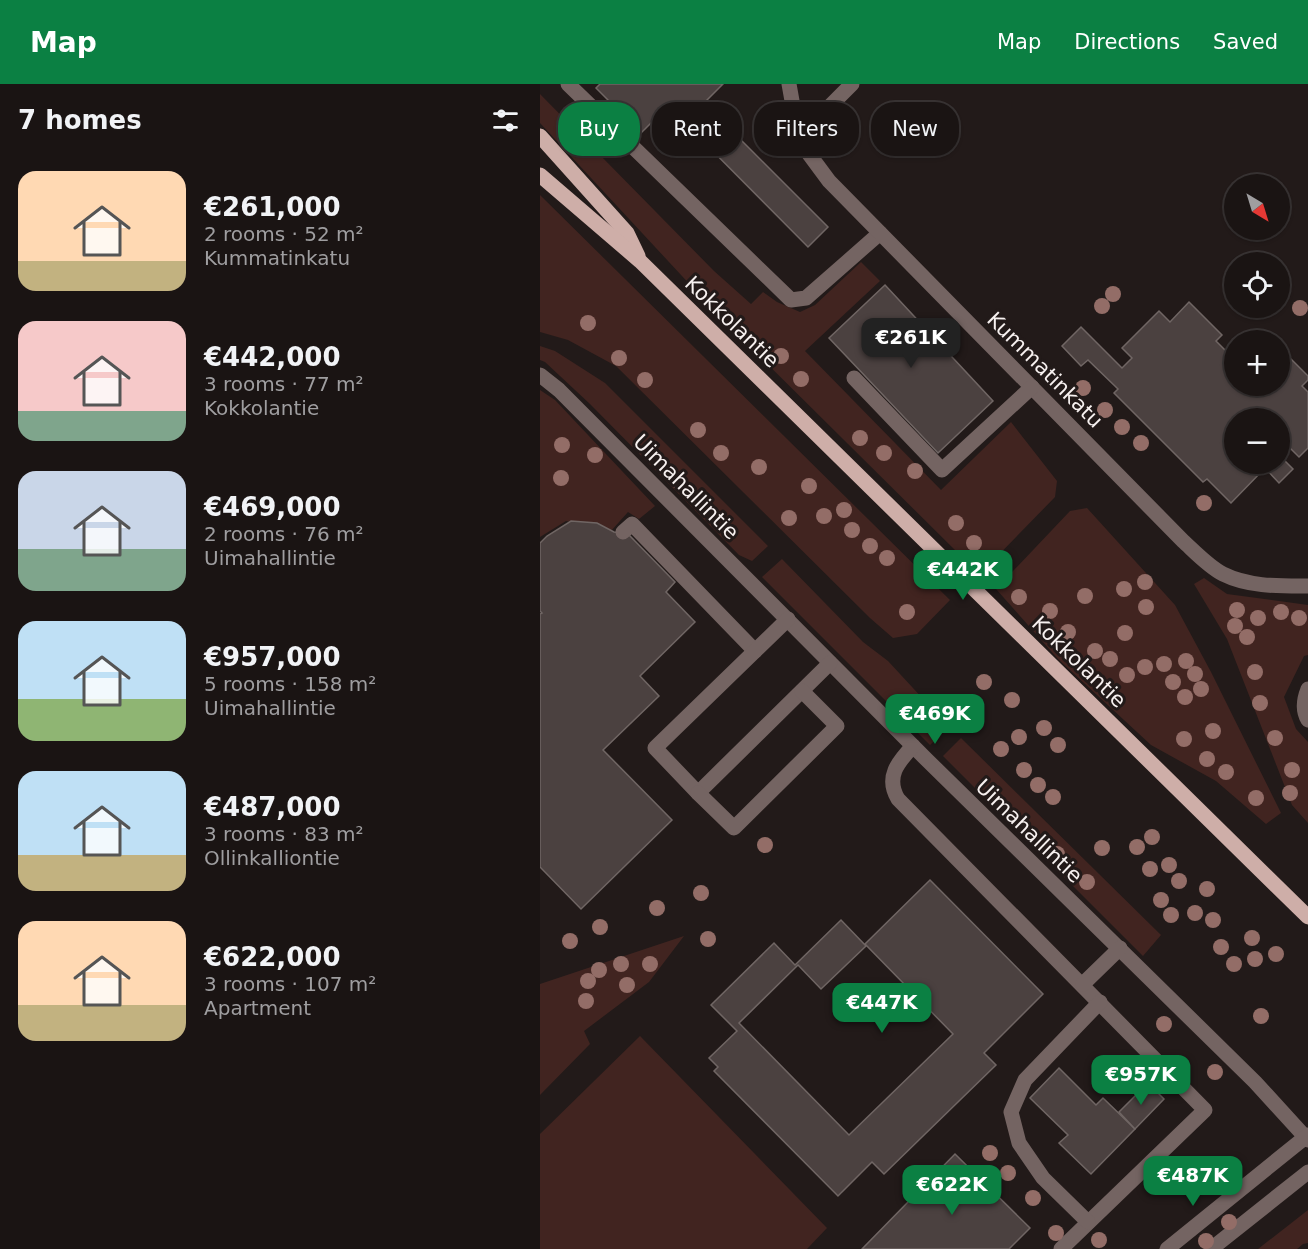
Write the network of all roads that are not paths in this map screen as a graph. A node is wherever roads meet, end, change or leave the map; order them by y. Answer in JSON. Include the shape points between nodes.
{"nodes":[{"id":1,"x":568,"y":84,"type":"edge"},
{"id":2,"x":789,"y":84,"type":"edge"},
{"id":3,"x":852,"y":84,"type":"edge"},
{"id":4,"x":792,"y":102,"type":"edge"},
{"id":5,"x":834,"y":102,"type":"edge"},
{"id":6,"x":540,"y":136,"type":"edge"},
{"id":7,"x":810,"y":156,"type":"edge"},
{"id":8,"x":540,"y":175,"type":"edge"},
{"id":9,"x":880,"y":233,"type":"junction"},
{"id":10,"x":640,"y":261,"type":"junction"},
{"id":11,"x":540,"y":375,"type":"edge"},
{"id":12,"x":854,"y":378,"type":"dead end"},
{"id":13,"x":1032,"y":387,"type":"junction"},
{"id":14,"x":623,"y":532,"type":"dead end"},
{"id":15,"x":1308,"y":586,"type":"edge"},
{"id":16,"x":788,"y":619,"type":"junction"},
{"id":17,"x":755,"y":651,"type":"junction"},
{"id":18,"x":831,"y":663,"type":"junction"},
{"id":19,"x":1308,"y":689,"type":"edge"},
{"id":20,"x":802,"y":691,"type":"junction"},
{"id":21,"x":1308,"y":720,"type":"edge"},
{"id":22,"x":914,"y":746,"type":"junction"},
{"id":23,"x":698,"y":793,"type":"junction"},
{"id":24,"x":1308,"y":916,"type":"edge"},
{"id":25,"x":1120,"y":948,"type":"junction"},
{"id":26,"x":1083,"y":984,"type":"junction"},
{"id":27,"x":1100,"y":1002,"type":"junction"},
{"id":28,"x":1307,"y":1137,"type":"edge"},
{"id":29,"x":1308,"y":1172,"type":"edge"},
{"id":30,"x":1088,"y":1222,"type":"junction"},
{"id":31,"x":1063,"y":1248,"type":"edge"},
{"id":32,"x":1167,"y":1249,"type":"edge"},
{"id":33,"x":1211,"y":1249,"type":"edge"}],
"edges":[{"from":1,"to":9,"type":"street","via":[[791,300],[806,298]]},
{"from":2,"to":4,"type":"street","name":"Kummatinkatu"},
{"from":3,"to":5,"type":"street"},
{"from":6,"to":10,"type":"main road","name":"Kokkolantie","via":[[627,233]]},
{"from":7,"to":9,"type":"street","name":"Kummatinkatu","via":[[829,181]]},
{"from":8,"to":10,"type":"main road","name":"Kokkolantie"},
{"from":9,"to":13,"type":"street","name":"Kummatinkatu"},
{"from":10,"to":24,"type":"main road","name":"Kokkolantie"},
{"from":11,"to":16,"type":"street","name":"Uimahallintie"},
{"from":12,"to":13,"type":"street","via":[[942,470]]},
{"from":13,"to":15,"type":"street","name":"Kummatinkatu","via":[[1183,541],[1222,574],[1243,582]]},
{"from":14,"to":17,"type":"street","via":[[632,524]]},
{"from":16,"to":17,"type":"street"},
{"from":16,"to":18,"type":"street","name":"Uimahallintie"},
{"from":17,"to":23,"type":"street","via":[[655,748]]},
{"from":18,"to":20,"type":"street"},
{"from":18,"to":22,"type":"street","name":"Uimahallintie"},
{"from":19,"to":21,"type":"street","via":[[1304,713]]},
{"from":20,"to":23,"type":"street"},
{"from":20,"to":23,"type":"street","via":[[837,726],[734,828]]},
{"from":22,"to":25,"type":"street","name":"Uimahallintie"},
{"from":22,"to":26,"type":"street","via":[[894,770],[892,781],[898,799]]},
{"from":25,"to":26,"type":"street"},
{"from":25,"to":28,"type":"street","name":"Uimahallintie"},
{"from":26,"to":27,"type":"street"},
{"from":27,"to":30,"type":"street","via":[[1025,1080],[1011,1112],[1019,1143],[1043,1178]]},
{"from":27,"to":30,"type":"street","via":[[1205,1110]]},
{"from":28,"to":32,"type":"street"},
{"from":29,"to":33,"type":"street"},
{"from":30,"to":31,"type":"street"}]}
